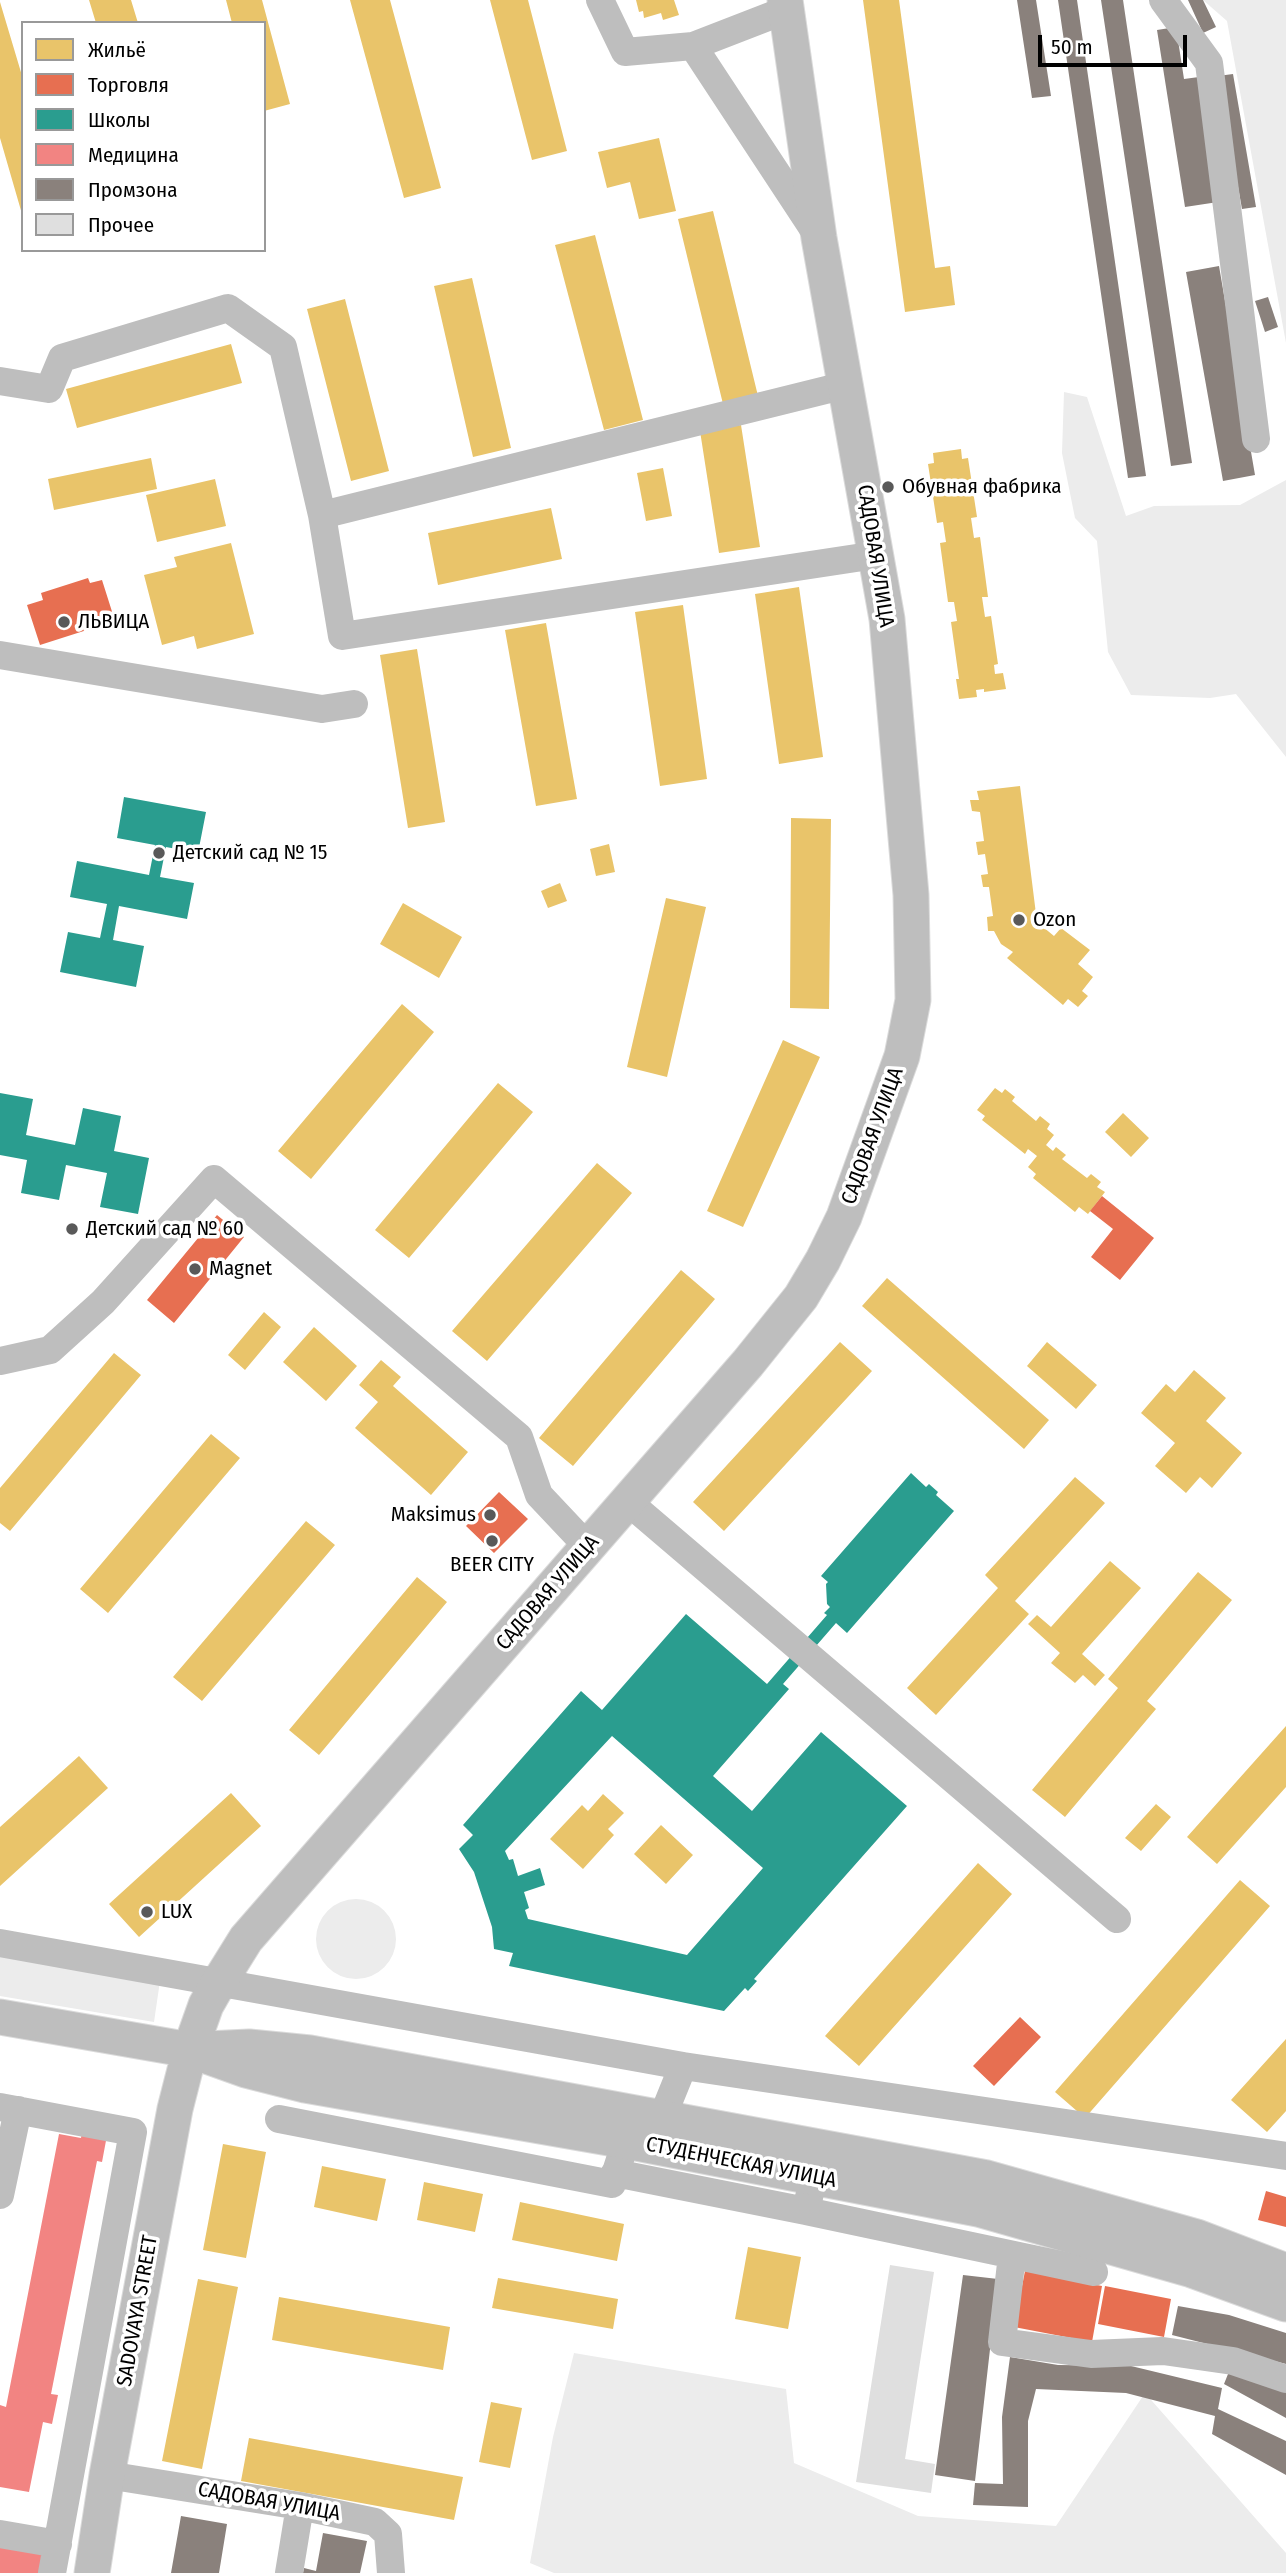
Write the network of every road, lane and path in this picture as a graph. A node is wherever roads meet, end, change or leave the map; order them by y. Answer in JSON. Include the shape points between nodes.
{"nodes":[{"id":1,"x":600,"y":0,"type":"edge"},
{"id":2,"x":1163,"y":0,"type":"edge"},
{"id":3,"x":786,"y":5,"type":"edge"},
{"id":4,"x":693,"y":46,"type":"junction"},
{"id":5,"x":820,"y":238,"type":"junction"},
{"id":6,"x":0,"y":381,"type":"edge"},
{"id":7,"x":846,"y":386,"type":"junction"},
{"id":8,"x":1256,"y":439,"type":"dead end"},
{"id":9,"x":322,"y":515,"type":"junction"},
{"id":10,"x":876,"y":555,"type":"junction"},
{"id":11,"x":0,"y":655,"type":"edge"},
{"id":12,"x":354,"y":704,"type":"dead end"},
{"id":13,"x":0,"y":1362,"type":"edge"},
{"id":14,"x":627,"y":1502,"type":"junction"},
{"id":15,"x":588,"y":1547,"type":"junction"},
{"id":16,"x":1117,"y":1919,"type":"dead end"},
{"id":17,"x":0,"y":1944,"type":"edge"},
{"id":18,"x":218,"y":1984,"type":"junction"},
{"id":19,"x":0,"y":2017,"type":"edge"},
{"id":20,"x":190,"y":2050,"type":"junction"},
{"id":21,"x":683,"y":2066,"type":"junction"},
{"id":22,"x":9,"y":2108,"type":"edge"},
{"id":23,"x":662,"y":2118,"type":"junction"},
{"id":24,"x":279,"y":2119,"type":"dead end"},
{"id":25,"x":1286,"y":2156,"type":"edge"},
{"id":26,"x":621,"y":2157,"type":"junction"},
{"id":27,"x":814,"y":2176,"type":"junction"},
{"id":28,"x":0,"y":2195,"type":"edge"},
{"id":29,"x":806,"y":2211,"type":"junction"},
{"id":30,"x":1013,"y":2255,"type":"junction"},
{"id":31,"x":1286,"y":2271,"type":"edge"},
{"id":32,"x":1094,"y":2272,"type":"dead end"},
{"id":33,"x":1286,"y":2304,"type":"edge"},
{"id":34,"x":1286,"y":2379,"type":"edge"},
{"id":35,"x":107,"y":2475,"type":"junction"},
{"id":36,"x":300,"y":2506,"type":"junction"},
{"id":37,"x":0,"y":2533,"type":"edge"},
{"id":38,"x":58,"y":2544,"type":"junction"},
{"id":39,"x":52,"y":2573,"type":"edge"},
{"id":40,"x":92,"y":2573,"type":"edge"},
{"id":41,"x":289,"y":2573,"type":"edge"},
{"id":42,"x":391,"y":2573,"type":"edge"}],
"edges":[{"from":1,"to":4,"type":"street","via":[[625,52]]},
{"from":2,"to":8,"type":"street","via":[[1209,63]]},
{"from":3,"to":4,"type":"street"},
{"from":3,"to":5,"type":"main road","name":"САДОВАЯ УЛИЦА"},
{"from":4,"to":5,"type":"street"},
{"from":5,"to":7,"type":"main road","name":"САДОВАЯ УЛИЦА"},
{"from":6,"to":9,"type":"street","via":[[49,389],[62,358],[228,308],[283,347]]},
{"from":7,"to":9,"type":"street"},
{"from":7,"to":10,"type":"main road","name":"САДОВАЯ УЛИЦА"},
{"from":9,"to":10,"type":"street","via":[[342,636]]},
{"from":10,"to":14,"type":"main road","name":"САДОВАЯ УЛИЦА","via":[[887,619],[911,895],[913,1000],[902,1056],[844,1217],[801,1297]]},
{"from":11,"to":12,"type":"street","via":[[322,709]]},
{"from":13,"to":15,"type":"street","via":[[50,1350],[103,1301],[214,1179],[519,1437],[539,1495]]},
{"from":14,"to":15,"type":"main road","name":"САДОВАЯ УЛИЦА"},
{"from":14,"to":16,"type":"street"},
{"from":15,"to":18,"type":"main road","name":"САДОВАЯ УЛИЦА","via":[[246,1938]]},
{"from":17,"to":18,"type":"street"},
{"from":18,"to":20,"type":"main road","name":"САДОВАЯ УЛИЦА"},
{"from":18,"to":21,"type":"street"},
{"from":19,"to":20,"type":"main road","name":"СТУДЕНЧЕСКАЯ УЛИЦА"},
{"from":20,"to":23,"type":"main road","name":"СТУДЕНЧЕСКАЯ УЛИЦА","via":[[248,2047],[310,2053]]},
{"from":20,"to":26,"type":"main road","name":"СТУДЕНЧЕСКАЯ УЛИЦА","via":[[305,2085]]},
{"from":20,"to":35,"type":"main road","name":"SADOVAYA STREET"},
{"from":21,"to":23,"type":"street"},
{"from":21,"to":25,"type":"street"},
{"from":22,"to":28,"type":"street"},
{"from":22,"to":38,"type":"street","via":[[133,2132]]},
{"from":23,"to":31,"type":"main road","name":"СТУДЕНЧЕСКАЯ УЛИЦА","via":[[986,2178],[1197,2237]]},
{"from":24,"to":26,"type":"street","via":[[612,2184]]},
{"from":26,"to":27,"type":"main road","name":"СТУДЕНЧЕСКАЯ УЛИЦА"},
{"from":26,"to":29,"type":"street"},
{"from":27,"to":29,"type":"street"},
{"from":27,"to":33,"type":"main road","name":"СТУДЕНЧЕСКАЯ УЛИЦА","via":[[978,2209],[1192,2270]]},
{"from":29,"to":30,"type":"street"},
{"from":30,"to":32,"type":"street"},
{"from":30,"to":34,"type":"street","via":[[1002,2342],[1091,2354],[1163,2351],[1233,2361]]},
{"from":35,"to":36,"type":"street","name":"САДОВАЯ УЛИЦА"},
{"from":35,"to":40,"type":"main road","name":"SADOVAYA STREET"},
{"from":36,"to":41,"type":"street"},
{"from":36,"to":42,"type":"street","name":"САДОВАЯ УЛИЦА","via":[[375,2522],[388,2534]]},
{"from":37,"to":38,"type":"street"},
{"from":38,"to":39,"type":"street"}]}
